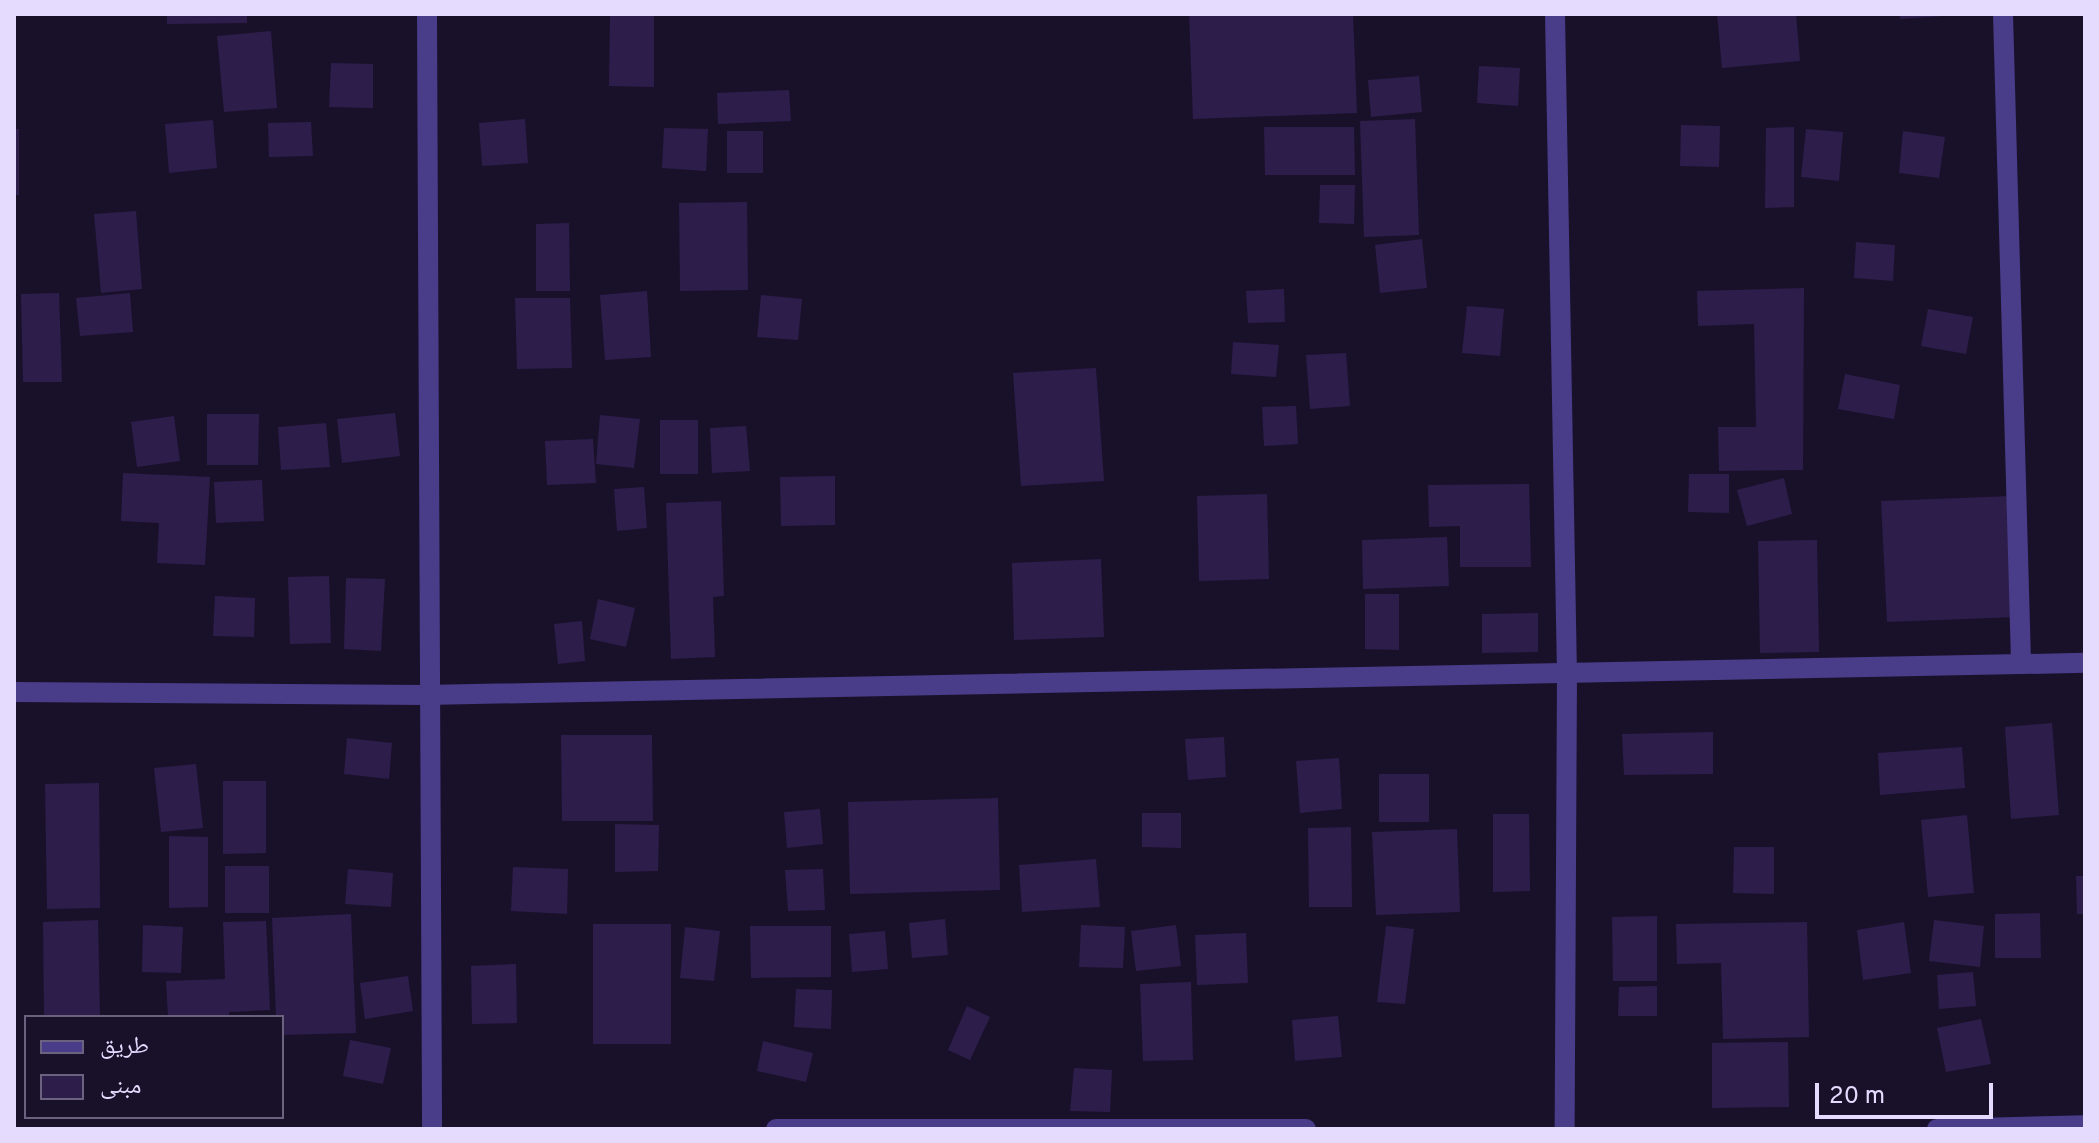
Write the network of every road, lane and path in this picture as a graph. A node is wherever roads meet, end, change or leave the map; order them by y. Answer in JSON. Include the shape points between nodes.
{"nodes":[{"id":1,"x":427,"y":14,"type":"edge"},
{"id":2,"x":1555,"y":14,"type":"edge"},
{"id":3,"x":2003,"y":14,"type":"edge"},
{"id":4,"x":2021,"y":663,"type":"junction"},
{"id":5,"x":2085,"y":663,"type":"edge"},
{"id":6,"x":1567,"y":675,"type":"junction"},
{"id":7,"x":14,"y":692,"type":"edge"},
{"id":8,"x":426,"y":695,"type":"junction"},
{"id":9,"x":2085,"y":1125,"type":"edge"},
{"id":10,"x":854,"y":1127,"type":"edge"},
{"id":11,"x":1120,"y":1128,"type":"edge"},
{"id":12,"x":432,"y":1129,"type":"edge"},
{"id":13,"x":776,"y":1129,"type":"edge"},
{"id":14,"x":1306,"y":1129,"type":"edge"},
{"id":15,"x":1565,"y":1129,"type":"edge"},
{"id":16,"x":1937,"y":1129,"type":"edge"},
{"id":17,"x":2022,"y":1129,"type":"edge"}],
"edges":[{"from":1,"to":8,"type":"street"},
{"from":2,"to":6,"type":"street"},
{"from":3,"to":4,"type":"street"},
{"from":4,"to":5,"type":"street"},
{"from":4,"to":6,"type":"street"},
{"from":6,"to":8,"type":"street"},
{"from":6,"to":15,"type":"street"},
{"from":7,"to":8,"type":"street"},
{"from":8,"to":12,"type":"street"},
{"from":9,"to":17,"type":"street"},
{"from":10,"to":11,"type":"street"},
{"from":10,"to":13,"type":"street"},
{"from":11,"to":14,"type":"street"},
{"from":16,"to":17,"type":"street"}]}
